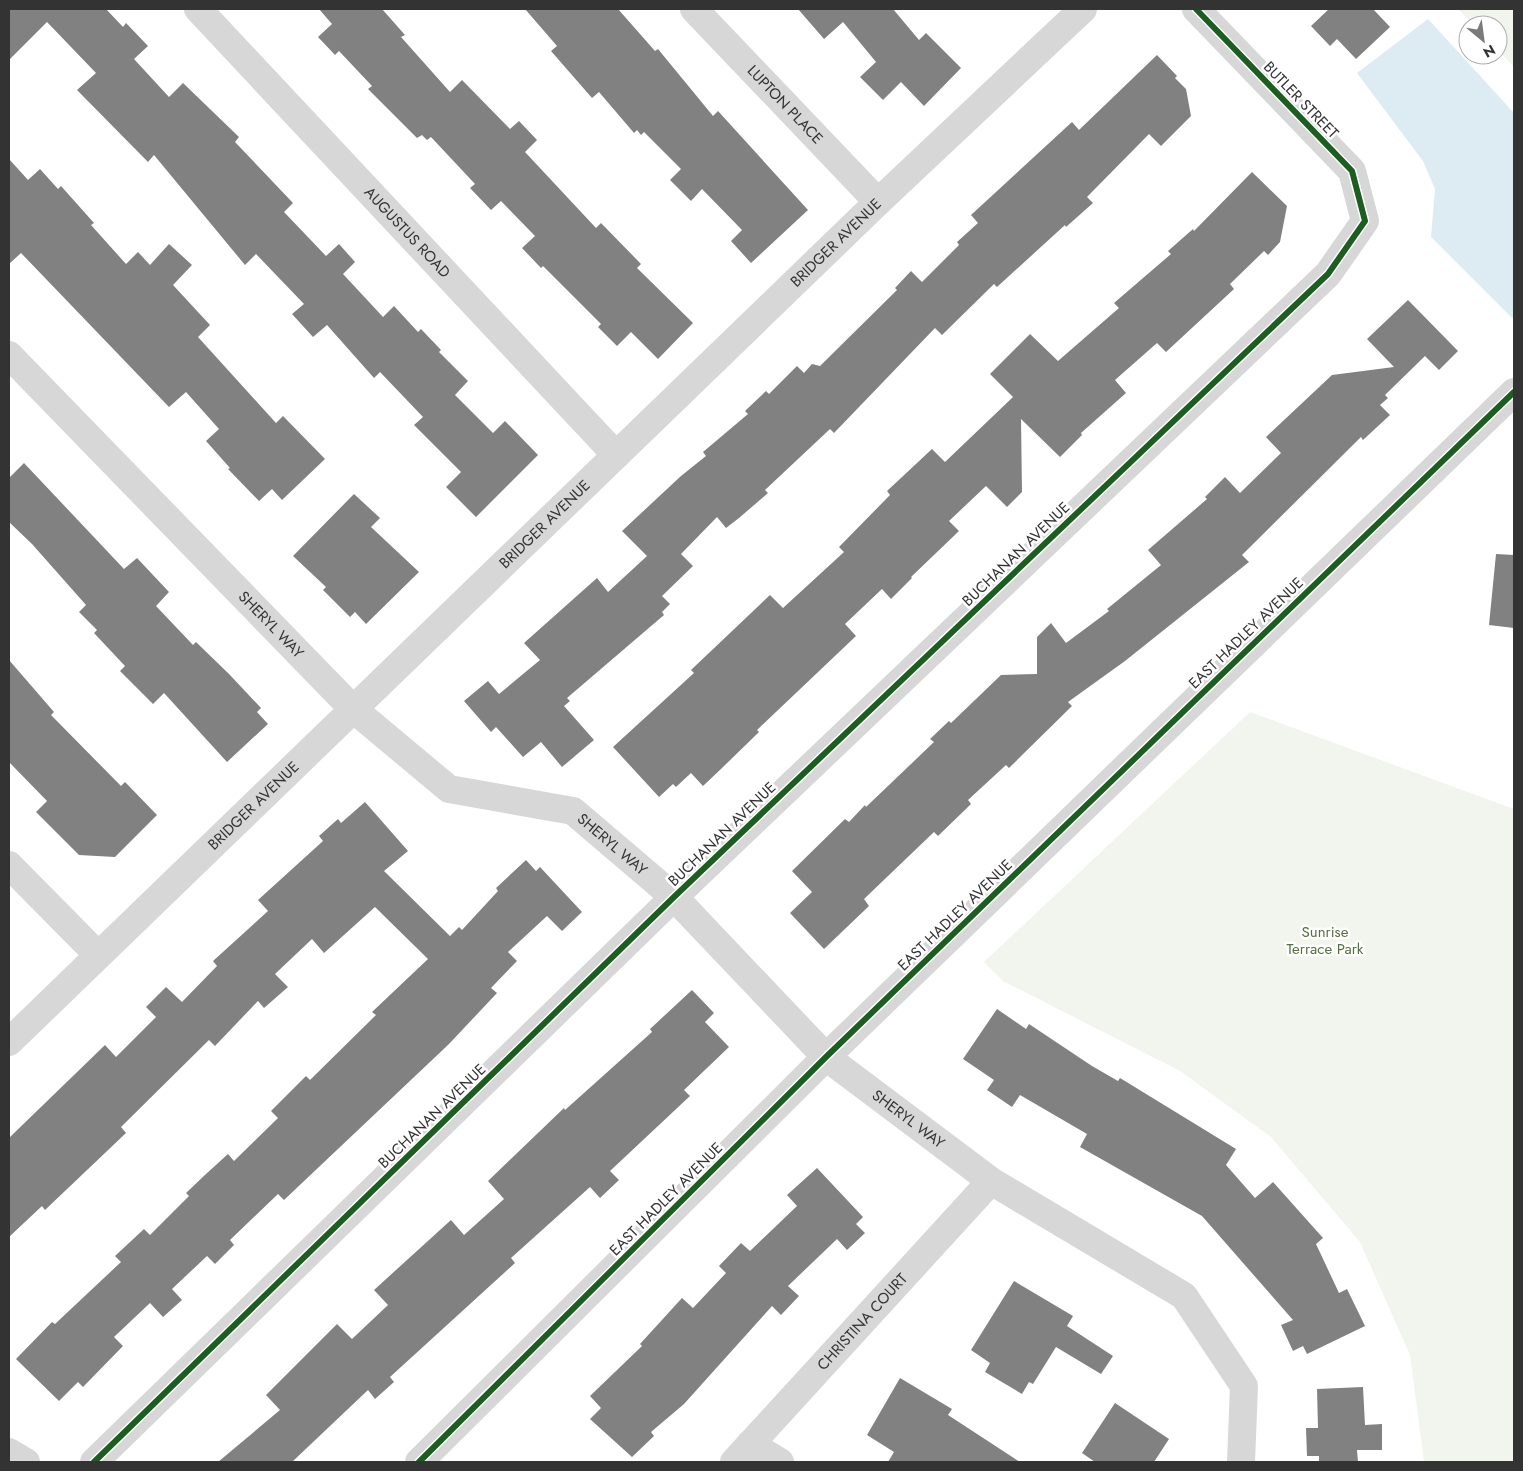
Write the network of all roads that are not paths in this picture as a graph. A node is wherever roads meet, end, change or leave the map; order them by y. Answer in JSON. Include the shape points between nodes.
{"nodes":[{"id":1,"x":198,"y":9,"type":"edge"},
{"id":2,"x":694,"y":9,"type":"edge"},
{"id":3,"x":1083,"y":9,"type":"edge"},
{"id":4,"x":1196,"y":9,"type":"edge"},
{"id":5,"x":878,"y":202,"type":"junction"},
{"id":6,"x":1365,"y":221,"type":"joint"},
{"id":7,"x":9,"y":355,"type":"edge"},
{"id":8,"x":1514,"y":392,"type":"edge"},
{"id":9,"x":616,"y":455,"type":"junction"},
{"id":10,"x":352,"y":708,"type":"junction"},
{"id":11,"x":9,"y":865,"type":"edge"},
{"id":12,"x":674,"y":898,"type":"junction"},
{"id":13,"x":98,"y":955,"type":"junction"},
{"id":14,"x":9,"y":1042,"type":"edge"},
{"id":15,"x":826,"y":1057,"type":"junction"},
{"id":16,"x":991,"y":1181,"type":"junction"},
{"id":17,"x":9,"y":1452,"type":"edge"},
{"id":18,"x":742,"y":1453,"type":"edge"},
{"id":19,"x":26,"y":1462,"type":"edge"},
{"id":20,"x":94,"y":1462,"type":"edge"},
{"id":21,"x":419,"y":1462,"type":"edge"},
{"id":22,"x":780,"y":1462,"type":"edge"},
{"id":23,"x":1241,"y":1462,"type":"edge"}],
"edges":[{"from":1,"to":9,"type":"street","name":"AUGUSTUS ROAD"},
{"from":2,"to":5,"type":"street","name":"LUPTON PLACE"},
{"from":3,"to":5,"type":"street","name":"BRIDGER AVENUE"},
{"from":4,"to":6,"type":"street","name":"BUTLER STREET","via":[[1352,171]]},
{"from":5,"to":9,"type":"street","name":"BRIDGER AVENUE"},
{"from":6,"to":12,"type":"street","name":"BUCHANAN AVENUE","via":[[1328,274]]},
{"from":7,"to":10,"type":"street","name":"SHERYL WAY"},
{"from":8,"to":15,"type":"street","name":"EAST HADLEY AVENUE"},
{"from":9,"to":10,"type":"street","name":"BRIDGER AVENUE"},
{"from":10,"to":12,"type":"street","name":"SHERYL WAY","via":[[448,789],[573,810]]},
{"from":10,"to":13,"type":"street","name":"BRIDGER AVENUE"},
{"from":11,"to":13,"type":"street"},
{"from":12,"to":15,"type":"street","name":"SHERYL WAY"},
{"from":12,"to":20,"type":"street","name":"BUCHANAN AVENUE"},
{"from":13,"to":14,"type":"street","name":"BRIDGER AVENUE"},
{"from":15,"to":16,"type":"street","name":"SHERYL WAY"},
{"from":15,"to":21,"type":"street","name":"EAST HADLEY AVENUE"},
{"from":16,"to":18,"type":"street","name":"CHRISTINA COURT"},
{"from":16,"to":23,"type":"street","name":"SHERYL WAY","via":[[1184,1296],[1244,1386]]},
{"from":17,"to":19,"type":"street"},
{"from":18,"to":22,"type":"street"}]}
